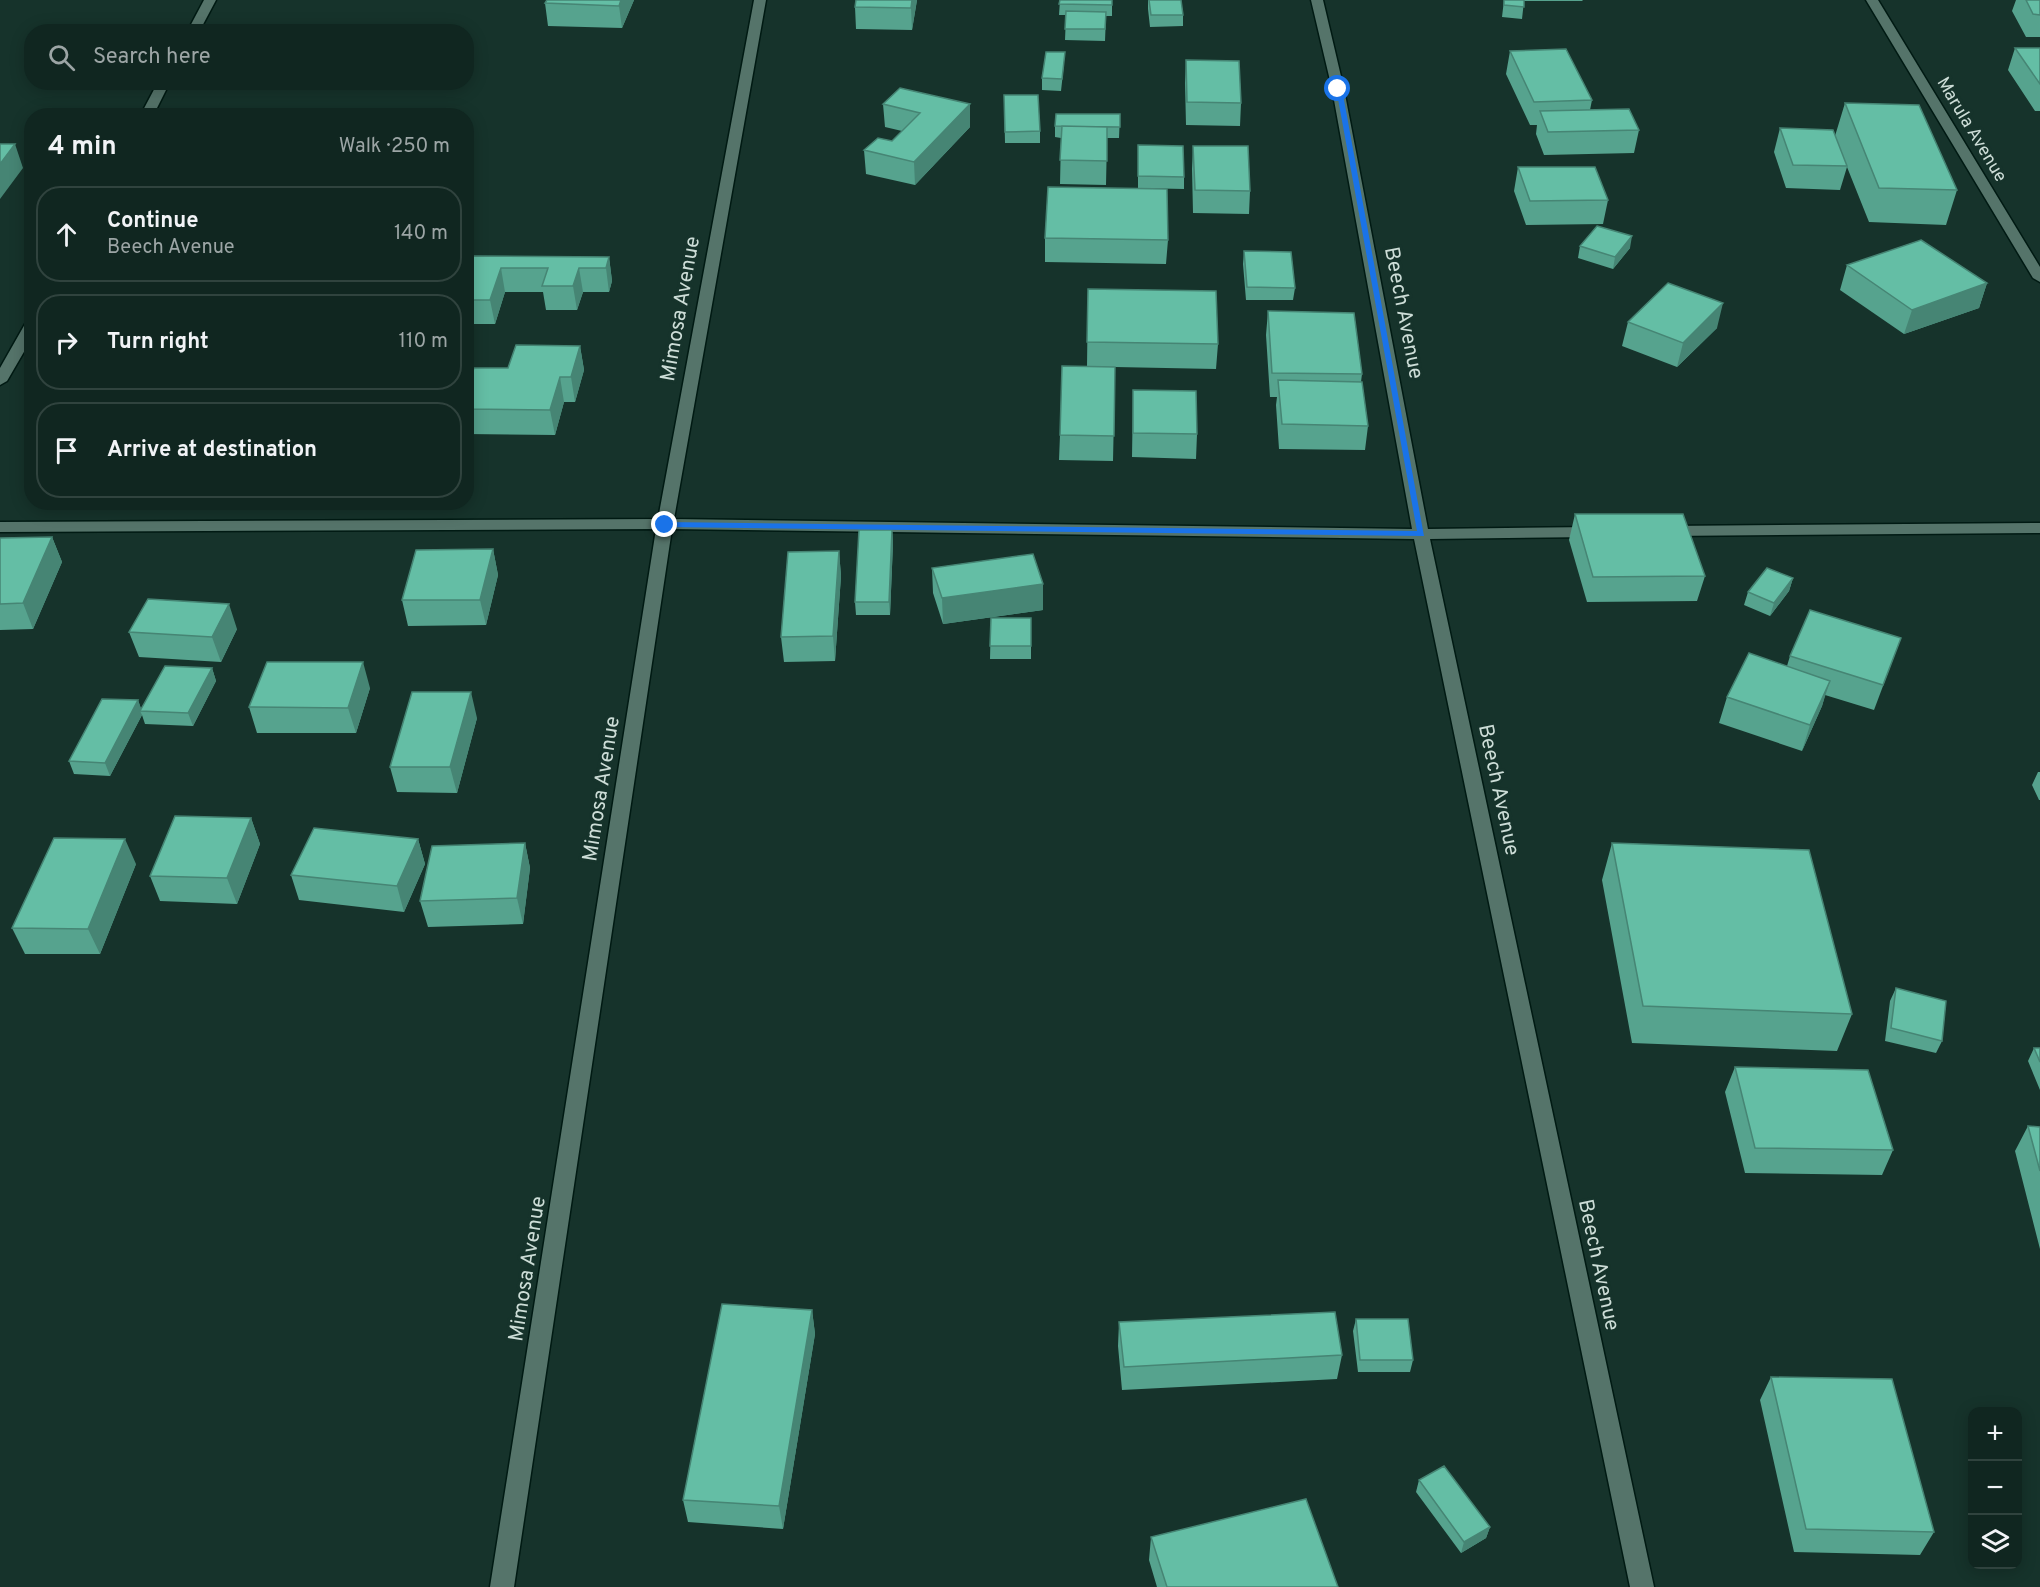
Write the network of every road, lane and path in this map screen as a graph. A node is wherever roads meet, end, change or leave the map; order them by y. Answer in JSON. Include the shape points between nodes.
{"nodes":[{"id":1,"x":210,"y":0,"type":"edge"},
{"id":2,"x":760,"y":0,"type":"edge"},
{"id":3,"x":1317,"y":0,"type":"edge"},
{"id":4,"x":1872,"y":0,"type":"edge"},
{"id":5,"x":197,"y":24,"type":"edge"},
{"id":6,"x":161,"y":90,"type":"edge"},
{"id":7,"x":150,"y":108,"type":"edge"},
{"id":8,"x":2040,"y":278,"type":"edge"},
{"id":9,"x":24,"y":338,"type":"edge"},
{"id":10,"x":0,"y":381,"type":"edge"},
{"id":11,"x":665,"y":525,"type":"junction"},
{"id":12,"x":0,"y":527,"type":"edge"},
{"id":13,"x":2040,"y":528,"type":"edge"},
{"id":14,"x":1612,"y":532,"type":"edge"},
{"id":15,"x":1647,"y":532,"type":"edge"},
{"id":16,"x":1421,"y":534,"type":"junction"},
{"id":17,"x":502,"y":1587,"type":"edge"},
{"id":18,"x":1642,"y":1587,"type":"edge"}],
"edges":[{"from":1,"to":5,"type":"street"},
{"from":2,"to":11,"type":"street","name":"Mimosa Avenue"},
{"from":3,"to":16,"type":"street","name":"Beech Avenue","via":[[1338,89]]},
{"from":4,"to":8,"type":"street","name":"Marula Avenue"},
{"from":6,"to":7,"type":"street"},
{"from":9,"to":10,"type":"street"},
{"from":11,"to":12,"type":"street"},
{"from":11,"to":16,"type":"street"},
{"from":11,"to":17,"type":"street","name":"Mimosa Avenue"},
{"from":13,"to":15,"type":"street"},
{"from":14,"to":16,"type":"street"},
{"from":16,"to":18,"type":"street","name":"Beech Avenue"}]}
